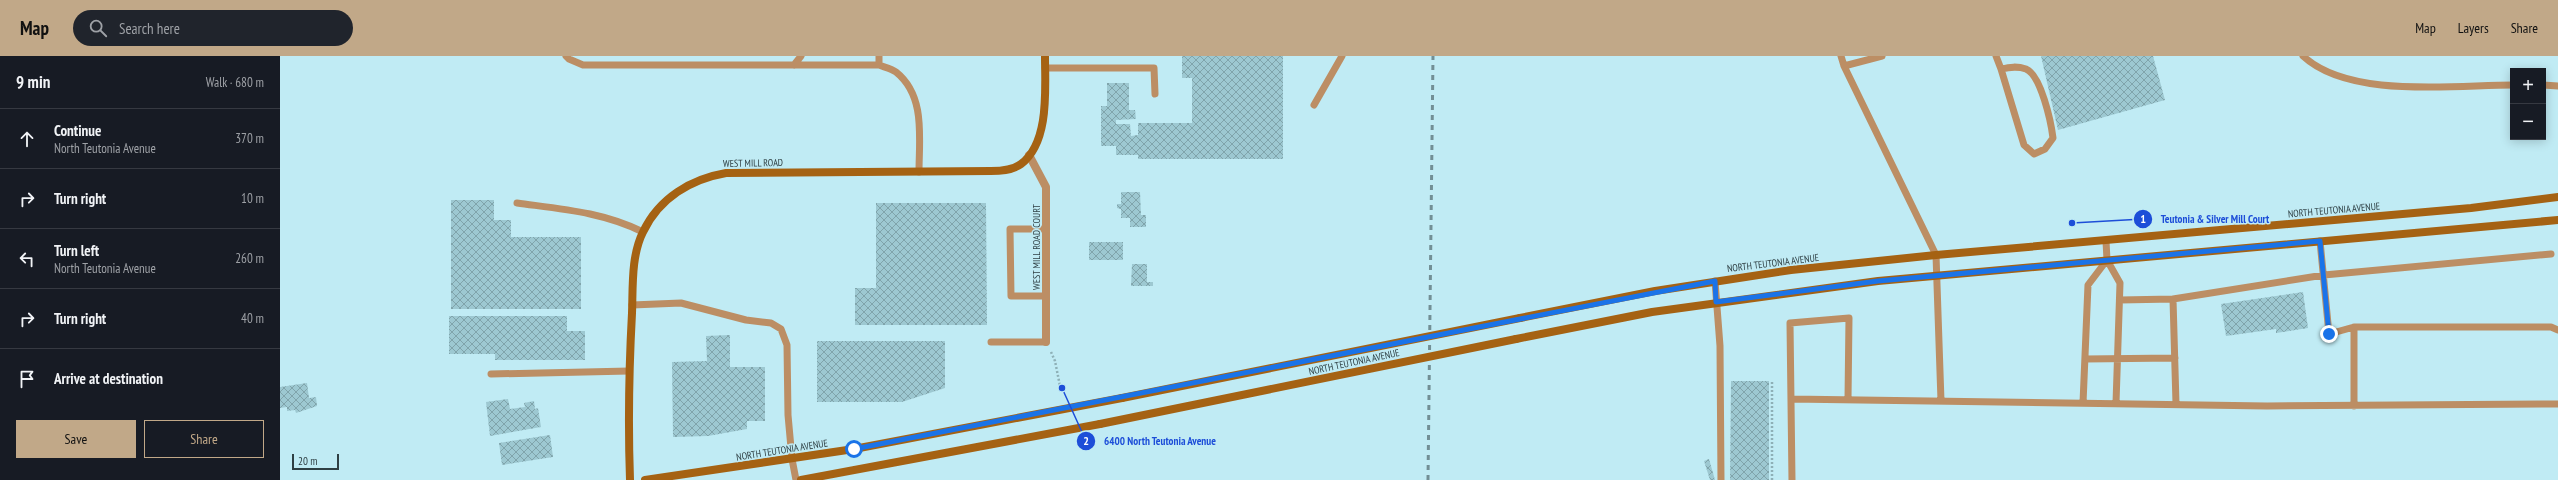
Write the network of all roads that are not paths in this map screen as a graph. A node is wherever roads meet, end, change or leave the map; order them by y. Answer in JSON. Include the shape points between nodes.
{"nodes":[{"id":1,"x":566,"y":56,"type":"edge"},
{"id":2,"x":801,"y":56,"type":"edge"},
{"id":3,"x":879,"y":56,"type":"edge"},
{"id":4,"x":1045,"y":56,"type":"edge"},
{"id":5,"x":1342,"y":56,"type":"edge"},
{"id":6,"x":1841,"y":56,"type":"edge"},
{"id":7,"x":1882,"y":56,"type":"edge"},
{"id":8,"x":1996,"y":56,"type":"edge"},
{"id":9,"x":2303,"y":56,"type":"edge"},
{"id":10,"x":794,"y":65,"type":"junction"},
{"id":11,"x":879,"y":65,"type":"junction"},
{"id":12,"x":1844,"y":66,"type":"junction"},
{"id":13,"x":1045,"y":68,"type":"junction"},
{"id":14,"x":2001,"y":68,"type":"junction"},
{"id":15,"x":2510,"y":85,"type":"edge"},
{"id":16,"x":2546,"y":86,"type":"edge"},
{"id":17,"x":2558,"y":86,"type":"edge"},
{"id":18,"x":1155,"y":94,"type":"dead end"},
{"id":19,"x":1314,"y":105,"type":"dead end"},
{"id":20,"x":1029,"y":155,"type":"junction"},
{"id":21,"x":919,"y":172,"type":"junction"},
{"id":22,"x":2558,"y":197,"type":"edge"},
{"id":23,"x":517,"y":203,"type":"dead end"},
{"id":24,"x":2558,"y":220,"type":"edge"},
{"id":25,"x":1046,"y":229,"type":"junction"},
{"id":26,"x":643,"y":232,"type":"junction"},
{"id":27,"x":2106,"y":241,"type":"junction"},
{"id":28,"x":2320,"y":241,"type":"junction"},
{"id":29,"x":2551,"y":254,"type":"dead end"},
{"id":30,"x":1936,"y":255,"type":"junction"},
{"id":31,"x":2107,"y":260,"type":"junction"},
{"id":32,"x":1937,"y":275,"type":"junction"},
{"id":33,"x":2324,"y":275,"type":"junction"},
{"id":34,"x":1715,"y":281,"type":"junction"},
{"id":35,"x":1046,"y":296,"type":"junction"},
{"id":36,"x":2173,"y":299,"type":"junction"},
{"id":37,"x":2120,"y":300,"type":"junction"},
{"id":38,"x":1716,"y":302,"type":"junction"},
{"id":39,"x":632,"y":305,"type":"junction"},
{"id":40,"x":2354,"y":327,"type":"junction"},
{"id":41,"x":2558,"y":330,"type":"edge"},
{"id":42,"x":991,"y":342,"type":"dead end"},
{"id":43,"x":1046,"y":342,"type":"joint"},
{"id":44,"x":2175,"y":358,"type":"junction"},
{"id":45,"x":2085,"y":359,"type":"junction"},
{"id":46,"x":2118,"y":360,"type":"junction"},
{"id":47,"x":629,"y":371,"type":"junction"},
{"id":48,"x":491,"y":374,"type":"dead end"},
{"id":49,"x":1791,"y":399,"type":"junction"},
{"id":50,"x":1848,"y":399,"type":"junction"},
{"id":51,"x":1941,"y":401,"type":"junction"},
{"id":52,"x":2083,"y":403,"type":"junction"},
{"id":53,"x":2116,"y":404,"type":"junction"},
{"id":54,"x":2176,"y":404,"type":"junction"},
{"id":55,"x":2558,"y":404,"type":"edge"},
{"id":56,"x":2354,"y":406,"type":"junction"},
{"id":57,"x":792,"y":459,"type":"junction"},
{"id":58,"x":630,"y":480,"type":"edge"},
{"id":59,"x":645,"y":480,"type":"edge"},
{"id":60,"x":796,"y":480,"type":"edge"},
{"id":61,"x":801,"y":480,"type":"edge"},
{"id":62,"x":1722,"y":480,"type":"edge"},
{"id":63,"x":1792,"y":480,"type":"edge"}],
"edges":[{"from":1,"to":10,"type":"lane","via":[[569,60],[583,65]]},
{"from":2,"to":10,"type":"lane"},
{"from":3,"to":11,"type":"lane"},
{"from":4,"to":13,"type":"main road","name":"WEST MILL ROAD"},
{"from":5,"to":19,"type":"lane"},
{"from":6,"to":12,"type":"lane"},
{"from":7,"to":12,"type":"lane"},
{"from":8,"to":14,"type":"lane"},
{"from":9,"to":15,"type":"lane","via":[[2347,80],[2385,87]]},
{"from":10,"to":11,"type":"lane"},
{"from":11,"to":21,"type":"lane","via":[[896,72],[912,92],[919,111]]},
{"from":12,"to":30,"type":"lane"},
{"from":13,"to":18,"type":"lane","via":[[1154,68]]},
{"from":13,"to":20,"type":"main road","name":"WEST MILL ROAD","via":[[1042,125]]},
{"from":14,"to":14,"type":"lane","via":[[2015,66],[2028,70],[2037,80],[2052,126],[2053,138],[2045,149],[2034,154],[2024,144]]},
{"from":16,"to":17,"type":"lane"},
{"from":20,"to":21,"type":"main road","name":"WEST MILL ROAD","via":[[1020,165],[1005,170]]},
{"from":20,"to":25,"type":"street","name":"WEST MILL ROAD COURT","via":[[1046,187]]},
{"from":21,"to":26,"type":"main road","name":"WEST MILL ROAD","via":[[726,173],[704,177],[670,197]]},
{"from":22,"to":27,"type":"main road","name":"NORTH TEUTONIA AVENUE"},
{"from":23,"to":26,"type":"lane","via":[[586,212],[620,220]]},
{"from":24,"to":28,"type":"main road","name":"NORTH TEUTONIA AVENUE"},
{"from":25,"to":35,"type":"street","name":"WEST MILL ROAD COURT"},
{"from":25,"to":35,"type":"lane","via":[[1010,229],[1011,296]]},
{"from":26,"to":39,"type":"main road","name":"WEST MILL ROAD","via":[[635,262]]},
{"from":27,"to":30,"type":"main road","name":"NORTH TEUTONIA AVENUE"},
{"from":27,"to":31,"type":"lane"},
{"from":28,"to":31,"type":"main road","name":"NORTH TEUTONIA AVENUE"},
{"from":28,"to":33,"type":"lane"},
{"from":29,"to":33,"type":"lane"},
{"from":30,"to":32,"type":"lane"},
{"from":30,"to":34,"type":"main road","name":"NORTH TEUTONIA AVENUE"},
{"from":31,"to":32,"type":"main road","name":"NORTH TEUTONIA AVENUE"},
{"from":31,"to":37,"type":"lane","via":[[2120,283]]},
{"from":31,"to":45,"type":"lane","via":[[2088,285]]},
{"from":32,"to":38,"type":"main road","name":"NORTH TEUTONIA AVENUE"},
{"from":32,"to":51,"type":"lane"},
{"from":33,"to":36,"type":"lane"},
{"from":33,"to":40,"type":"lane","via":[[2329,334]]},
{"from":34,"to":38,"type":"lane"},
{"from":34,"to":57,"type":"main road","name":"NORTH TEUTONIA AVENUE","bridge":true,"via":[[1122,398]]},
{"from":35,"to":43,"type":"street","name":"WEST MILL ROAD COURT"},
{"from":36,"to":37,"type":"lane"},
{"from":36,"to":44,"type":"lane"},
{"from":37,"to":46,"type":"lane"},
{"from":38,"to":61,"type":"main road","name":"NORTH TEUTONIA AVENUE","bridge":true,"via":[[1652,312],[1100,424]]},
{"from":38,"to":62,"type":"lane","via":[[1720,346]]},
{"from":39,"to":47,"type":"main road","name":"WEST MILL ROAD"},
{"from":39,"to":57,"type":"lane","via":[[681,303],[746,320],[771,323],[781,329],[787,345]]},
{"from":40,"to":41,"type":"lane","via":[[2551,327]]},
{"from":40,"to":56,"type":"lane"},
{"from":42,"to":43,"type":"lane"},
{"from":44,"to":46,"type":"lane"},
{"from":44,"to":54,"type":"lane"},
{"from":45,"to":46,"type":"lane"},
{"from":45,"to":52,"type":"lane"},
{"from":46,"to":53,"type":"lane"},
{"from":47,"to":48,"type":"lane"},
{"from":47,"to":58,"type":"main road","name":"WEST MILL ROAD"},
{"from":49,"to":50,"type":"lane"},
{"from":49,"to":50,"type":"lane","via":[[1790,323],[1849,318]]},
{"from":49,"to":63,"type":"lane"},
{"from":50,"to":51,"type":"lane"},
{"from":51,"to":52,"type":"lane"},
{"from":52,"to":53,"type":"lane"},
{"from":53,"to":54,"type":"lane"},
{"from":54,"to":56,"type":"lane"},
{"from":55,"to":56,"type":"lane"},
{"from":57,"to":59,"type":"main road","name":"NORTH TEUTONIA AVENUE"},
{"from":57,"to":60,"type":"lane"}]}
